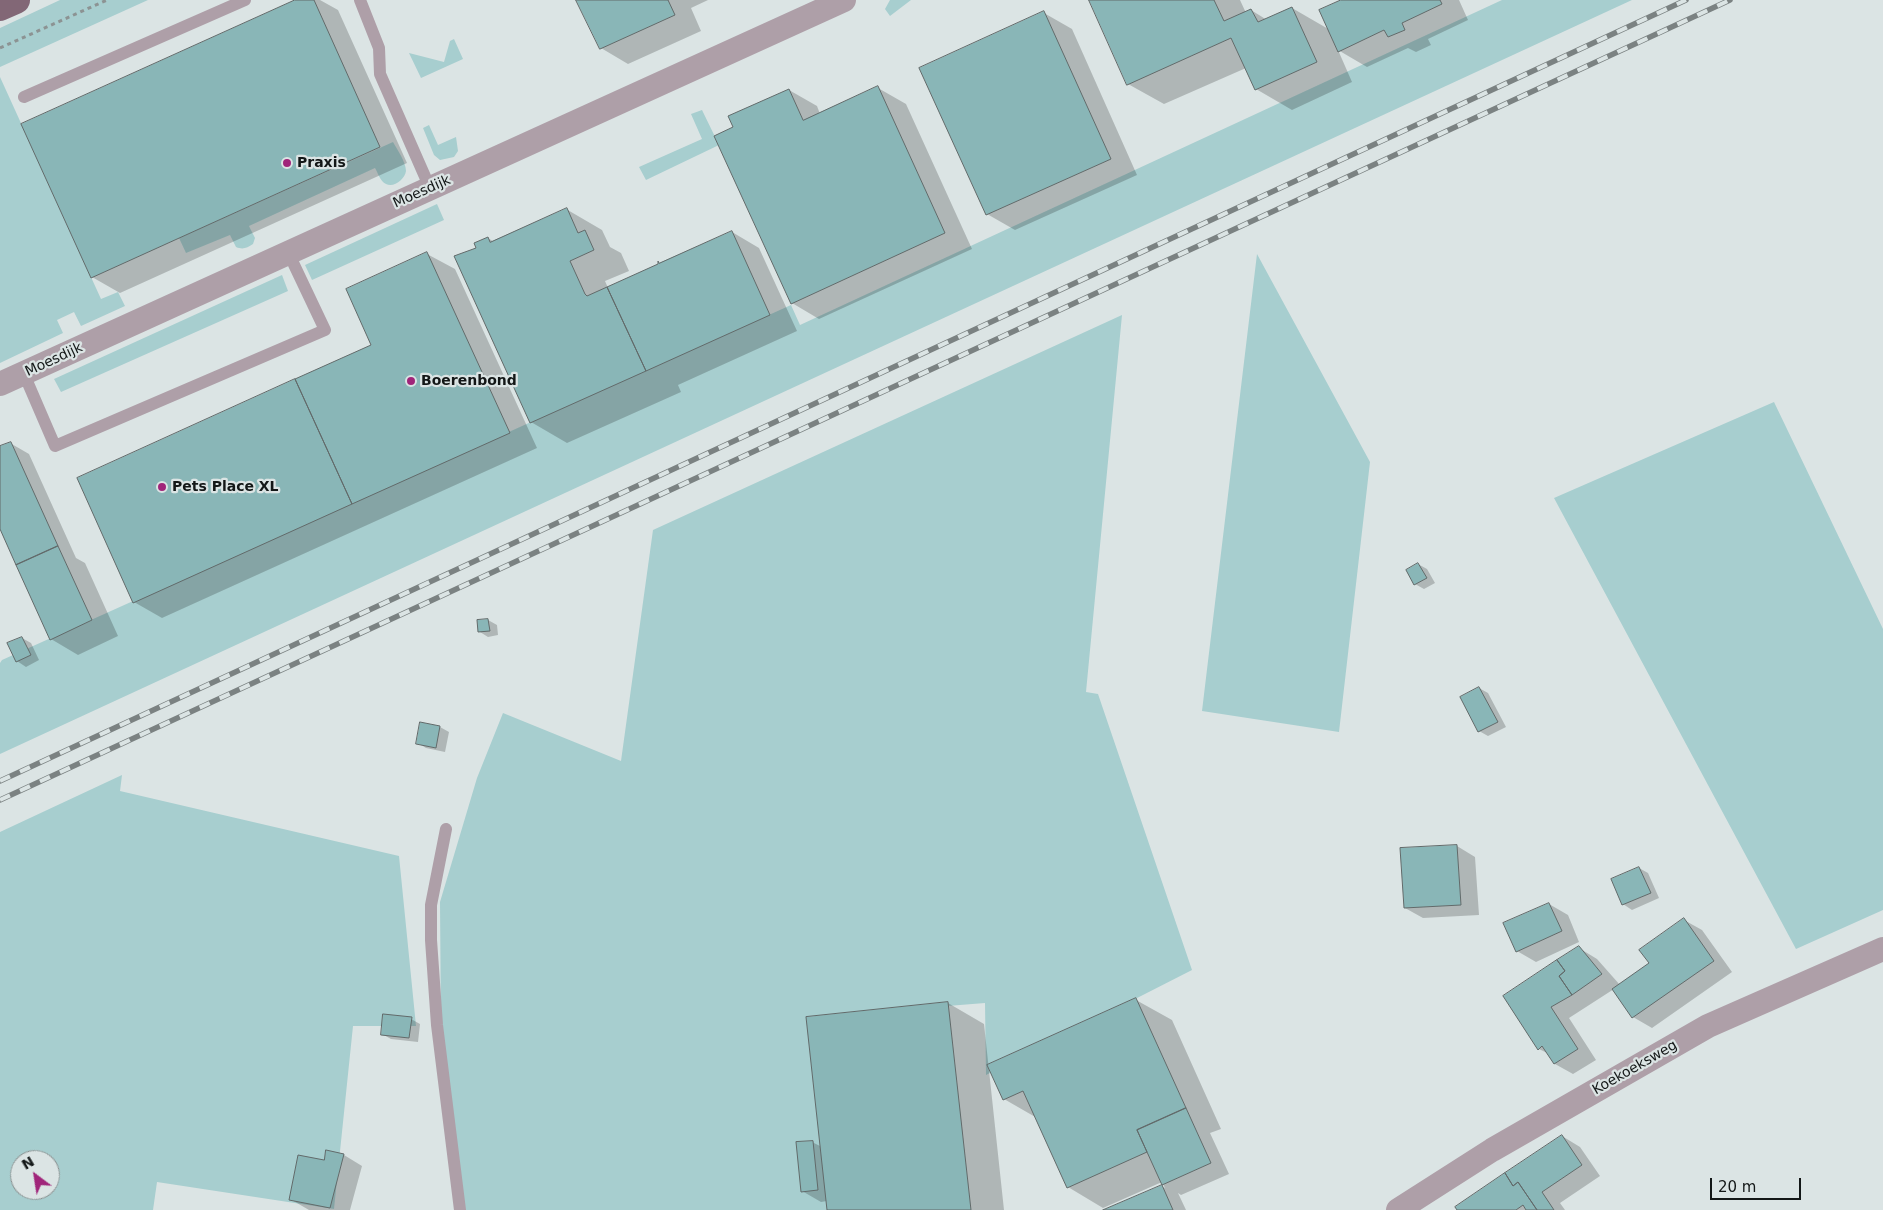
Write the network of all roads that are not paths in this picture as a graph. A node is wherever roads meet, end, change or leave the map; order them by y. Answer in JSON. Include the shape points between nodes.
{"nodes":[{"id":1,"x":16,"y":0,"type":"edge"},
{"id":2,"x":245,"y":0,"type":"edge"},
{"id":3,"x":360,"y":0,"type":"edge"},
{"id":4,"x":844,"y":0,"type":"edge"},
{"id":5,"x":0,"y":7,"type":"edge"},
{"id":6,"x":24,"y":97,"type":"dead end"},
{"id":7,"x":430,"y":188,"type":"junction"},
{"id":8,"x":288,"y":252,"type":"junction"},
{"id":9,"x":24,"y":374,"type":"junction"},
{"id":10,"x":0,"y":384,"type":"edge"},
{"id":11,"x":446,"y":829,"type":"dead end"},
{"id":12,"x":1883,"y":949,"type":"edge"},
{"id":13,"x":460,"y":1210,"type":"edge"},
{"id":14,"x":1398,"y":1210,"type":"edge"}],
"edges":[{"from":1,"to":5,"type":"main road"},
{"from":2,"to":6,"type":"lane"},
{"from":3,"to":7,"type":"lane","via":[[379,48],[380,74]]},
{"from":4,"to":7,"type":"street","name":"Moesdijk"},
{"from":7,"to":8,"type":"street","name":"Moesdijk"},
{"from":8,"to":9,"type":"street","name":"Moesdijk"},
{"from":8,"to":9,"type":"lane","via":[[325,330],[55,446]]},
{"from":9,"to":10,"type":"street","name":"Moesdijk"},
{"from":11,"to":13,"type":"lane","via":[[431,905],[431,940]]},
{"from":12,"to":14,"type":"street","name":"Koekoeksweg","via":[[1708,1026],[1492,1150]]}]}
